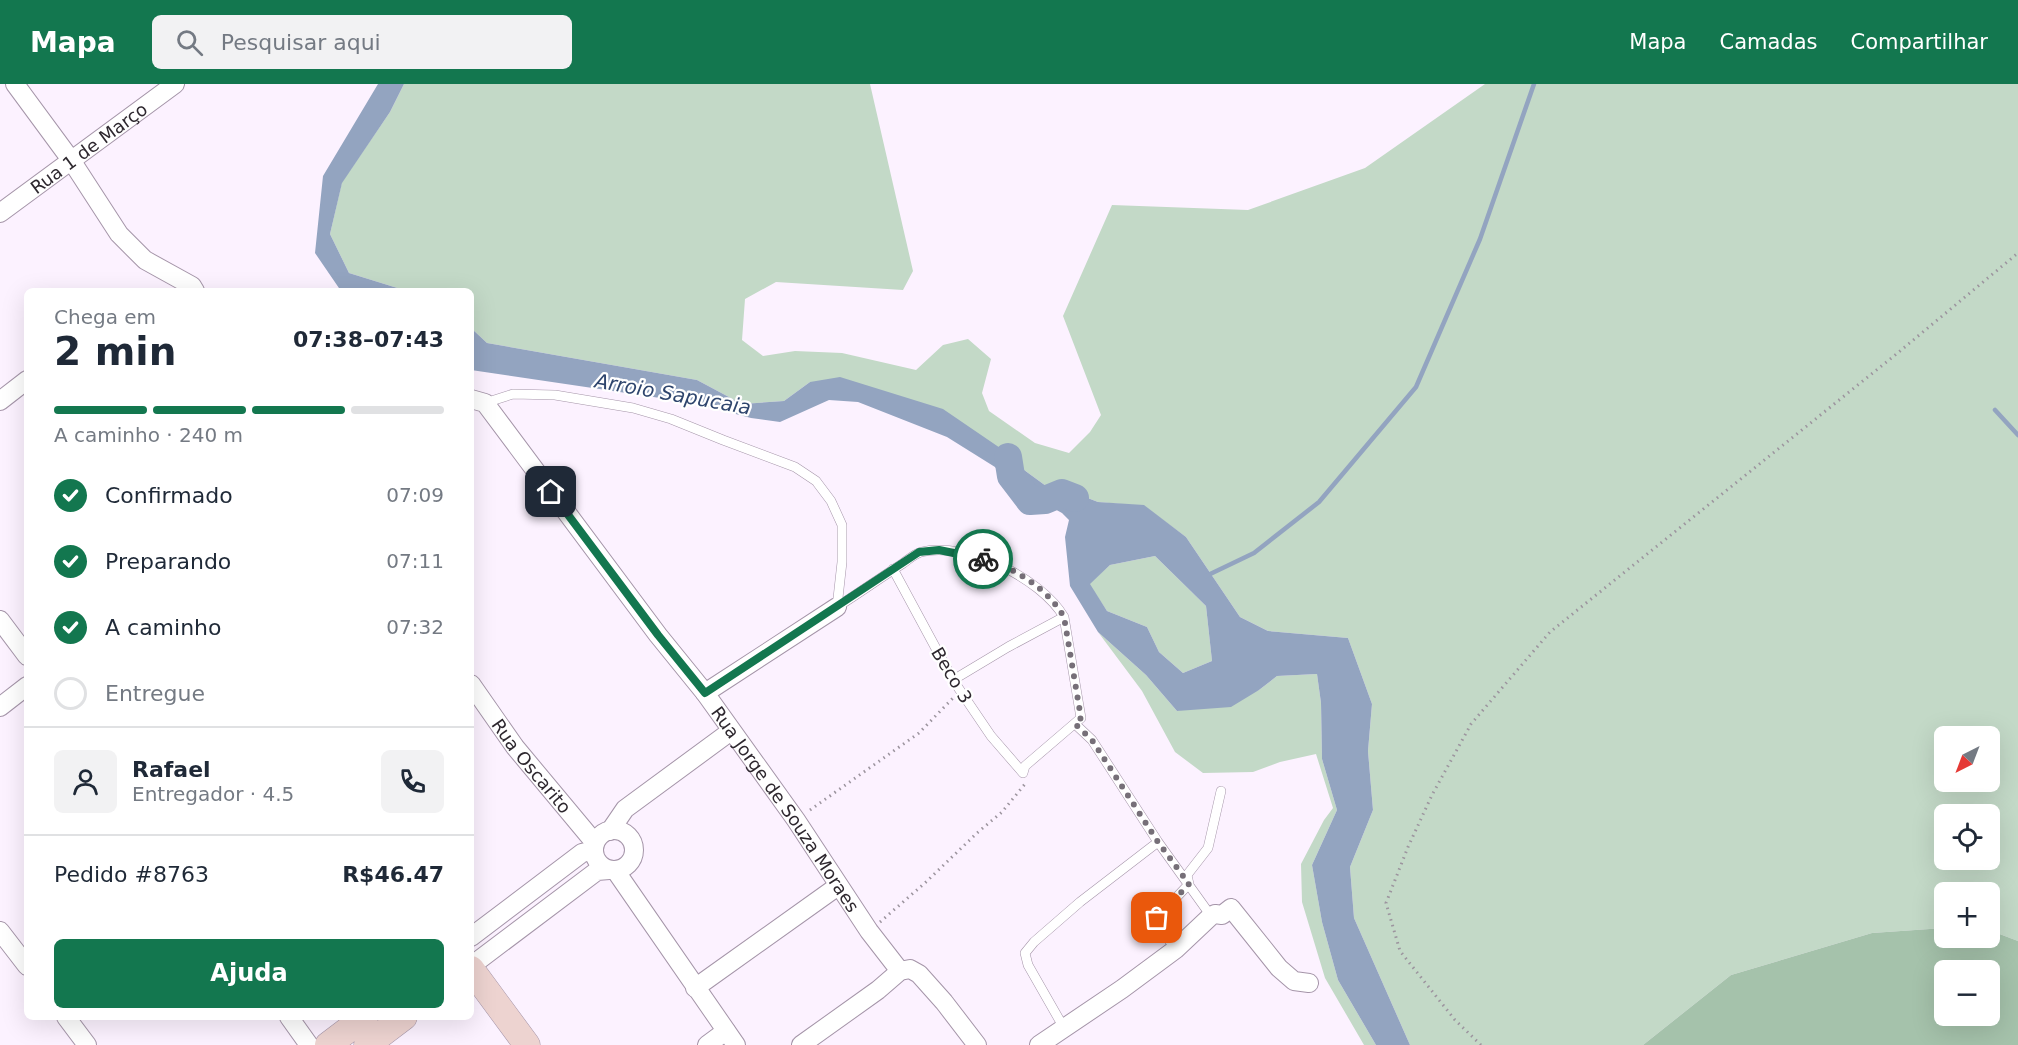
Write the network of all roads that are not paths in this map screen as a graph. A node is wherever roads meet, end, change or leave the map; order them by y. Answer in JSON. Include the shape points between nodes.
{"nodes":[{"id":1,"x":15,"y":84,"type":"edge"},
{"id":2,"x":175,"y":84,"type":"edge"},
{"id":3,"x":71,"y":160,"type":"junction"},
{"id":4,"x":0,"y":213,"type":"edge"},
{"id":5,"x":193,"y":288,"type":"edge"},
{"id":6,"x":24,"y":382,"type":"edge"},
{"id":7,"x":0,"y":401,"type":"edge"},
{"id":8,"x":478,"y":401,"type":"edge"},
{"id":9,"x":892,"y":570,"type":"junction"},
{"id":10,"x":837,"y":608,"type":"junction"},
{"id":11,"x":1064,"y":617,"type":"junction"},
{"id":12,"x":0,"y":620,"type":"edge"},
{"id":13,"x":24,"y":652,"type":"edge"},
{"id":14,"x":954,"y":680,"type":"junction"},
{"id":15,"x":24,"y":688,"type":"edge"},
{"id":16,"x":474,"y":688,"type":"edge"},
{"id":17,"x":705,"y":693,"type":"junction"},
{"id":18,"x":0,"y":707,"type":"edge"},
{"id":19,"x":1075,"y":724,"type":"junction"},
{"id":20,"x":730,"y":731,"type":"junction"},
{"id":21,"x":1221,"y":791,"type":"dead end"},
{"id":22,"x":610,"y":831,"type":"junction"},
{"id":23,"x":1158,"y":842,"type":"junction"},
{"id":24,"x":595,"y":847,"type":"junction"},
{"id":25,"x":612,"y":870,"type":"junction"},
{"id":26,"x":1189,"y":884,"type":"junction"},
{"id":27,"x":838,"y":886,"type":"junction"},
{"id":28,"x":1211,"y":916,"type":"junction"},
{"id":29,"x":0,"y":931,"type":"edge"},
{"id":30,"x":474,"y":935,"type":"edge"},
{"id":31,"x":1176,"y":949,"type":"junction"},
{"id":32,"x":24,"y":962,"type":"edge"},
{"id":33,"x":474,"y":965,"type":"edge"},
{"id":34,"x":474,"y":971,"type":"edge"},
{"id":35,"x":900,"y":971,"type":"junction"},
{"id":36,"x":1309,"y":983,"type":"dead end"},
{"id":37,"x":695,"y":988,"type":"junction"},
{"id":38,"x":68,"y":1020,"type":"edge"},
{"id":39,"x":291,"y":1020,"type":"edge"},
{"id":40,"x":361,"y":1020,"type":"edge"},
{"id":41,"x":400,"y":1020,"type":"edge"},
{"id":42,"x":1064,"y":1028,"type":"junction"},
{"id":43,"x":731,"y":1038,"type":"edge"},
{"id":44,"x":87,"y":1045,"type":"edge"},
{"id":45,"x":309,"y":1045,"type":"edge"},
{"id":46,"x":328,"y":1045,"type":"edge"},
{"id":47,"x":367,"y":1045,"type":"edge"},
{"id":48,"x":527,"y":1045,"type":"edge"},
{"id":49,"x":707,"y":1045,"type":"edge"},
{"id":50,"x":801,"y":1045,"type":"edge"},
{"id":51,"x":977,"y":1045,"type":"edge"},
{"id":52,"x":1040,"y":1045,"type":"edge"}],
"edges":[{"from":1,"to":3,"type":"street"},
{"from":2,"to":3,"type":"street","name":"Rua 1 de Março"},
{"from":3,"to":4,"type":"street","name":"Rua 1 de Março"},
{"from":3,"to":5,"type":"street","via":[[119,234],[145,260]]},
{"from":6,"to":7,"type":"street"},
{"from":8,"to":10,"type":"lane","via":[[534,394],[633,408],[795,466],[816,481],[842,525]]},
{"from":8,"to":17,"type":"street","name":"Rua Jorge de Souza Moraes"},
{"from":9,"to":10,"type":"lane"},
{"from":9,"to":11,"type":"lane","via":[[919,552],[939,550],[996,562],[1036,585],[1056,603]]},
{"from":9,"to":14,"type":"lane","name":"Beco 3"},
{"from":10,"to":17,"type":"street"},
{"from":11,"to":14,"type":"lane"},
{"from":11,"to":19,"type":"lane","via":[[1081,718]]},
{"from":12,"to":13,"type":"street"},
{"from":14,"to":19,"type":"lane","name":"Beco 3","via":[[991,736],[1023,773],[1025,766]]},
{"from":15,"to":18,"type":"street"},
{"from":16,"to":24,"type":"street","name":"Rua Oscarito"},
{"from":17,"to":20,"type":"street","name":"Rua Jorge de Souza Moraes"},
{"from":19,"to":23,"type":"lane","via":[[1092,740]]},
{"from":20,"to":22,"type":"street","via":[[625,809]]},
{"from":20,"to":27,"type":"street","name":"Rua Jorge de Souza Moraes","via":[[796,820]]},
{"from":21,"to":26,"type":"lane","via":[[1208,848],[1187,875]]},
{"from":22,"to":24,"type":"street"},
{"from":22,"to":25,"type":"street","via":[[628,836],[634,848],[627,866]]},
{"from":23,"to":26,"type":"lane"},
{"from":23,"to":42,"type":"lane","via":[[1080,902],[1025,953],[1028,966]]},
{"from":24,"to":25,"type":"street","via":[[598,862]]},
{"from":24,"to":30,"type":"street"},
{"from":25,"to":33,"type":"street","via":[[597,871]]},
{"from":25,"to":37,"type":"street"},
{"from":26,"to":28,"type":"lane"},
{"from":26,"to":31,"type":"lane","via":[[1157,918],[1157,925]]},
{"from":27,"to":35,"type":"street","name":"Rua Jorge de Souza Moraes"},
{"from":27,"to":37,"type":"street"},
{"from":28,"to":31,"type":"street"},
{"from":28,"to":36,"type":"street","via":[[1222,915],[1231,908],[1279,968],[1294,981]]},
{"from":29,"to":32,"type":"street"},
{"from":31,"to":42,"type":"street"},
{"from":34,"to":48,"type":"street"},
{"from":35,"to":50,"type":"street"},
{"from":35,"to":51,"type":"street","via":[[910,969],[919,974]]},
{"from":37,"to":43,"type":"street"},
{"from":38,"to":44,"type":"street"},
{"from":39,"to":45,"type":"street"},
{"from":40,"to":46,"type":"street"},
{"from":41,"to":47,"type":"street"},
{"from":42,"to":52,"type":"street"},
{"from":43,"to":49,"type":"street"}]}
